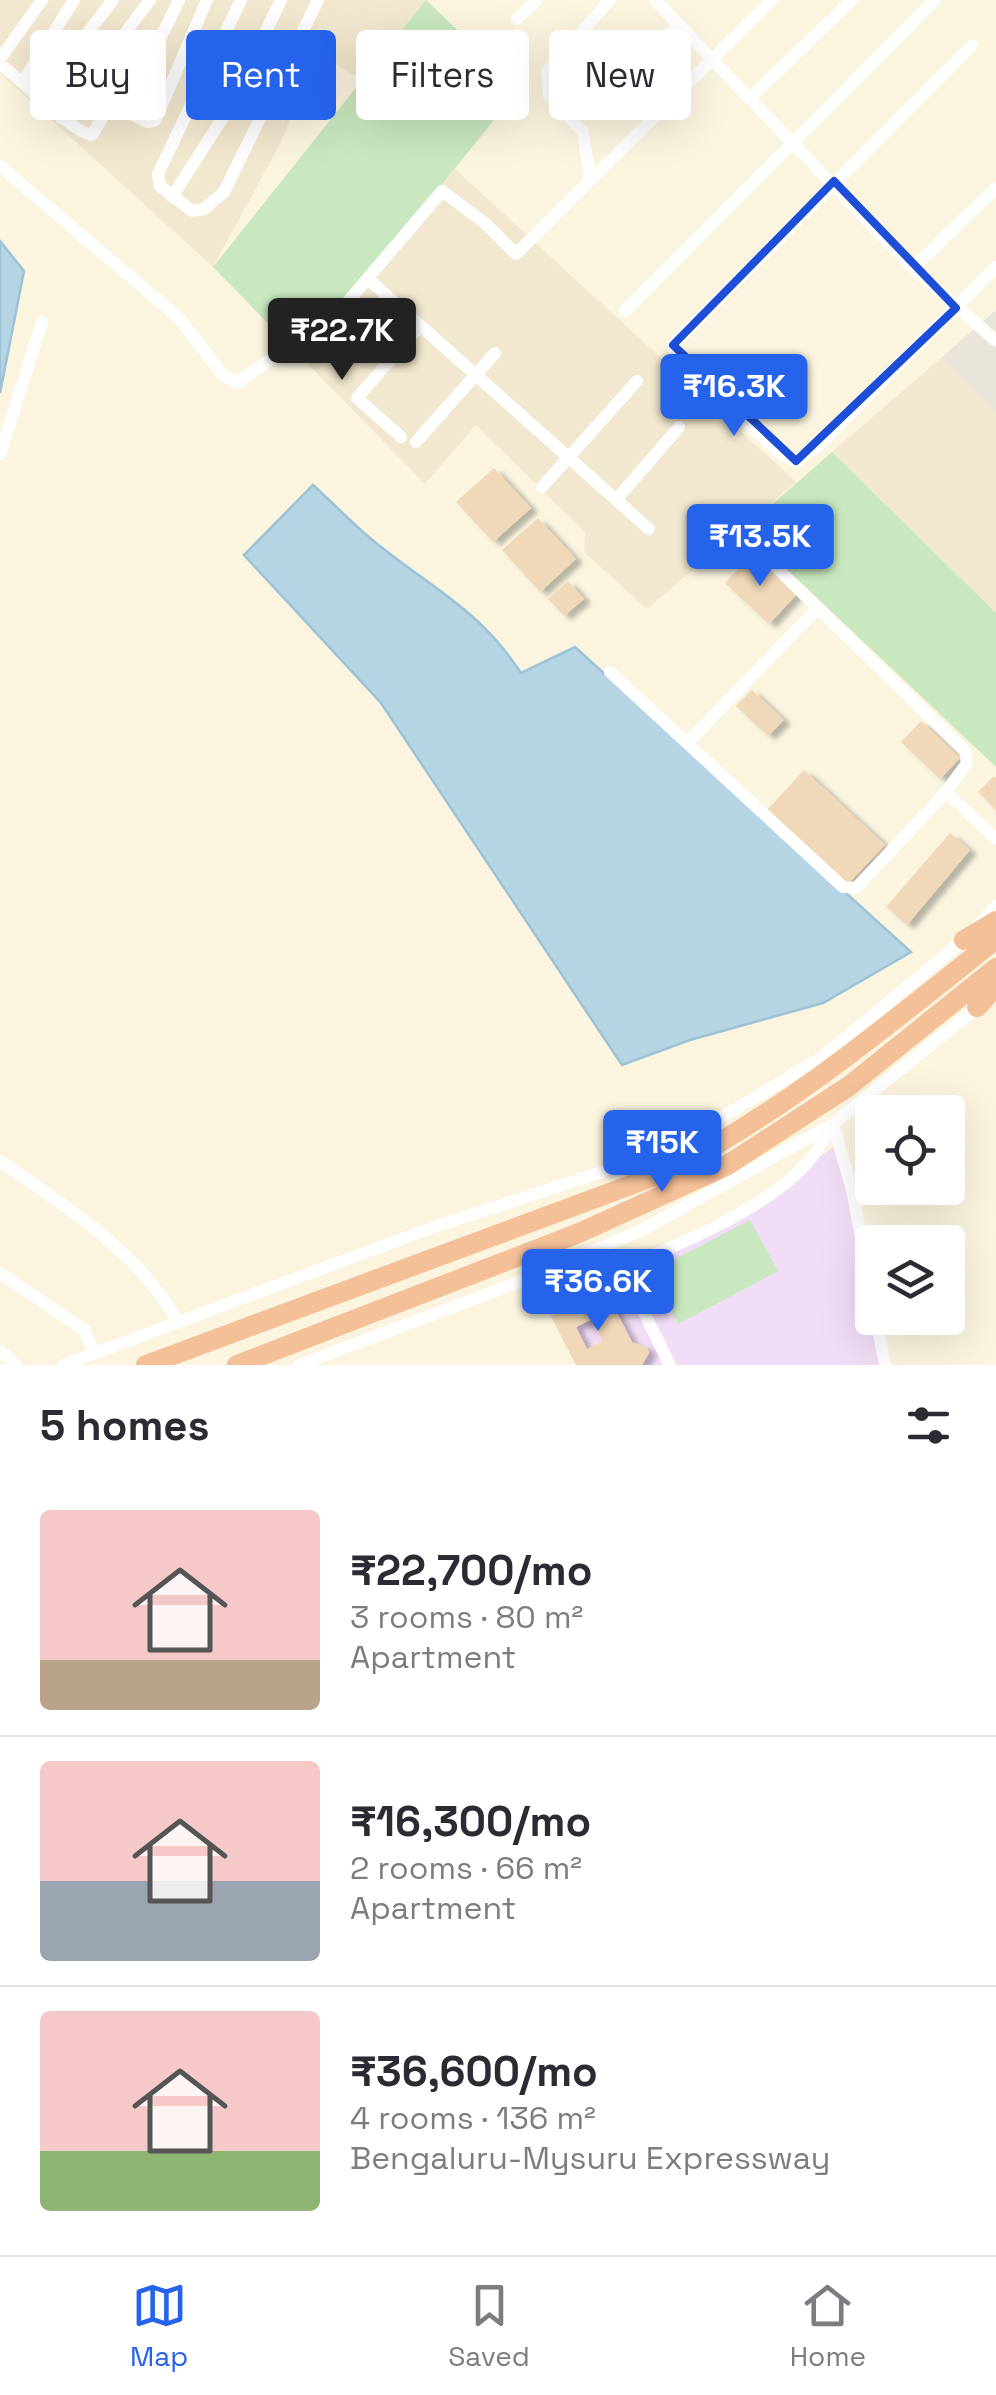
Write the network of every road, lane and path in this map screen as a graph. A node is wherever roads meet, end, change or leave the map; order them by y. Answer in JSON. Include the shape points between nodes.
{"nodes":[{"id":1,"x":42,"y":0,"type":"edge"},
{"id":2,"x":74,"y":0,"type":"edge"},
{"id":3,"x":113,"y":0,"type":"edge"},
{"id":4,"x":150,"y":0,"type":"edge"},
{"id":5,"x":179,"y":0,"type":"edge"},
{"id":6,"x":207,"y":0,"type":"edge"},
{"id":7,"x":241,"y":0,"type":"edge"},
{"id":8,"x":281,"y":0,"type":"edge"},
{"id":9,"x":318,"y":0,"type":"edge"},
{"id":10,"x":610,"y":0,"type":"edge"},
{"id":11,"x":655,"y":0,"type":"edge"},
{"id":12,"x":772,"y":0,"type":"edge"},
{"id":13,"x":852,"y":0,"type":"edge"},
{"id":14,"x":935,"y":0,"type":"edge"},
{"id":15,"x":531,"y":2,"type":"edge"},
{"id":16,"x":517,"y":19,"type":"dead end"},
{"id":17,"x":678,"y":24,"type":"junction"},
{"id":18,"x":90,"y":30,"type":"edge"},
{"id":19,"x":127,"y":30,"type":"edge"},
{"id":20,"x":164,"y":30,"type":"edge"},
{"id":21,"x":673,"y":30,"type":"edge"},
{"id":22,"x":972,"y":46,"type":"dead end"},
{"id":23,"x":713,"y":58,"type":"junction"},
{"id":24,"x":0,"y":61,"type":"edge"},
{"id":25,"x":23,"y":81,"type":"junction"},
{"id":26,"x":30,"y":86,"type":"edge"},
{"id":27,"x":750,"y":97,"type":"junction"},
{"id":28,"x":65,"y":120,"type":"edge"},
{"id":29,"x":101,"y":120,"type":"edge"},
{"id":30,"x":146,"y":120,"type":"edge"},
{"id":31,"x":152,"y":123,"type":"junction"},
{"id":32,"x":178,"y":138,"type":"junction"},
{"id":33,"x":795,"y":142,"type":"junction"},
{"id":34,"x":0,"y":166,"type":"edge"},
{"id":35,"x":590,"y":180,"type":"junction"},
{"id":36,"x":834,"y":181,"type":"junction"},
{"id":37,"x":996,"y":188,"type":"edge"},
{"id":38,"x":172,"y":198,"type":"junction"},
{"id":39,"x":996,"y":267,"type":"edge"},
{"id":40,"x":913,"y":268,"type":"junction"},
{"id":41,"x":368,"y":280,"type":"junction"},
{"id":42,"x":956,"y":308,"type":"junction"},
{"id":43,"x":625,"y":311,"type":"dead end"},
{"id":44,"x":42,"y":322,"type":"dead end"},
{"id":45,"x":420,"y":326,"type":"junction"},
{"id":46,"x":996,"y":340,"type":"edge"},
{"id":47,"x":496,"y":352,"type":"dead end"},
{"id":48,"x":476,"y":375,"type":"junction"},
{"id":49,"x":637,"y":381,"type":"dead end"},
{"id":50,"x":679,"y":428,"type":"dead end"},
{"id":51,"x":401,"y":437,"type":"dead end"},
{"id":52,"x":416,"y":442,"type":"dead end"},
{"id":53,"x":0,"y":454,"type":"edge"},
{"id":54,"x":568,"y":458,"type":"junction"},
{"id":55,"x":542,"y":487,"type":"dead end"},
{"id":56,"x":616,"y":500,"type":"junction"},
{"id":57,"x":650,"y":529,"type":"dead end"},
{"id":58,"x":754,"y":544,"type":"dead end"},
{"id":59,"x":818,"y":608,"type":"junction"},
{"id":60,"x":610,"y":672,"type":"dead end"},
{"id":61,"x":686,"y":743,"type":"junction"},
{"id":62,"x":946,"y":792,"type":"junction"},
{"id":63,"x":996,"y":840,"type":"edge"},
{"id":64,"x":996,"y":906,"type":"edge"},
{"id":65,"x":996,"y":922,"type":"edge"},
{"id":66,"x":996,"y":939,"type":"edge"},
{"id":67,"x":964,"y":940,"type":"junction"},
{"id":68,"x":996,"y":968,"type":"edge"},
{"id":69,"x":996,"y":986,"type":"edge"},
{"id":70,"x":996,"y":994,"type":"edge"},
{"id":71,"x":977,"y":1007,"type":"junction"},
{"id":72,"x":830,"y":1125,"type":"junction"},
{"id":73,"x":669,"y":1144,"type":"junction"},
{"id":74,"x":0,"y":1161,"type":"edge"},
{"id":75,"x":703,"y":1197,"type":"junction"},
{"id":76,"x":859,"y":1225,"type":"edge"},
{"id":77,"x":0,"y":1273,"type":"edge"},
{"id":78,"x":178,"y":1322,"type":"junction"},
{"id":79,"x":880,"y":1335,"type":"edge"},
{"id":80,"x":0,"y":1351,"type":"edge"},
{"id":81,"x":94,"y":1353,"type":"junction"},
{"id":82,"x":16,"y":1365,"type":"edge"},
{"id":83,"x":63,"y":1365,"type":"edge"},
{"id":84,"x":146,"y":1365,"type":"edge"},
{"id":85,"x":237,"y":1365,"type":"edge"},
{"id":86,"x":299,"y":1365,"type":"edge"},
{"id":87,"x":670,"y":1365,"type":"edge"},
{"id":88,"x":886,"y":1365,"type":"edge"}],
"edges":[{"from":1,"to":24,"type":"street"},
{"from":2,"to":25,"type":"street"},
{"from":3,"to":18,"type":"street"},
{"from":4,"to":19,"type":"street"},
{"from":5,"to":20,"type":"street"},
{"from":6,"to":31,"type":"street"},
{"from":7,"to":32,"type":"street"},
{"from":8,"to":38,"type":"street","via":[[229,108]]},
{"from":9,"to":38,"type":"street","via":[[224,192],[198,212]]},
{"from":10,"to":35,"type":"street","via":[[548,71],[549,96],[583,132]]},
{"from":11,"to":17,"type":"street"},
{"from":12,"to":23,"type":"street"},
{"from":13,"to":27,"type":"street"},
{"from":14,"to":33,"type":"street"},
{"from":15,"to":16,"type":"street"},
{"from":17,"to":21,"type":"street"},
{"from":17,"to":23,"type":"street"},
{"from":22,"to":36,"type":"street"},
{"from":23,"to":27,"type":"street"},
{"from":23,"to":35,"type":"street"},
{"from":24,"to":25,"type":"street"},
{"from":25,"to":26,"type":"street"},
{"from":27,"to":33,"type":"street"},
{"from":28,"to":29,"type":"street","via":[[92,135]]},
{"from":30,"to":31,"type":"street"},
{"from":31,"to":32,"type":"street"},
{"from":32,"to":38,"type":"street","via":[[157,179]]},
{"from":33,"to":36,"type":"street"},
{"from":33,"to":43,"type":"street"},
{"from":34,"to":41,"type":"street","via":[[180,319],[230,382],[246,380],[294,343],[316,339]]},
{"from":35,"to":41,"type":"street","via":[[516,254],[442,191]]},
{"from":36,"to":40,"type":"street"},
{"from":36,"to":42,"type":"street","via":[[677,337],[676,354],[796,462]]},
{"from":37,"to":40,"type":"street"},
{"from":39,"to":42,"type":"street"},
{"from":40,"to":42,"type":"street"},
{"from":41,"to":45,"type":"street"},
{"from":42,"to":46,"type":"street"},
{"from":44,"to":53,"type":"street"},
{"from":45,"to":48,"type":"street"},
{"from":45,"to":51,"type":"street","via":[[357,398]]},
{"from":47,"to":48,"type":"street"},
{"from":48,"to":52,"type":"street"},
{"from":48,"to":54,"type":"street"},
{"from":49,"to":54,"type":"street"},
{"from":50,"to":56,"type":"street"},
{"from":54,"to":55,"type":"street"},
{"from":54,"to":56,"type":"street"},
{"from":56,"to":57,"type":"street"},
{"from":58,"to":59,"type":"street"},
{"from":59,"to":61,"type":"street"},
{"from":59,"to":62,"type":"street","via":[[965,751],[967,763]]},
{"from":60,"to":61,"type":"street"},
{"from":61,"to":62,"type":"street","via":[[842,887],[856,888]]},
{"from":62,"to":63,"type":"street"},
{"from":64,"to":67,"type":"street"},
{"from":65,"to":67,"type":"highway"},
{"from":66,"to":84,"type":"highway","via":[[804,1089],[717,1146],[627,1188]]},
{"from":67,"to":73,"type":"street","via":[[821,1058],[761,1098]]},
{"from":68,"to":85,"type":"highway","via":[[817,1108],[726,1166]]},
{"from":69,"to":71,"type":"highway"},
{"from":70,"to":71,"type":"street"},
{"from":71,"to":72,"type":"street"},
{"from":72,"to":75,"type":"street"},
{"from":72,"to":76,"type":"street"},
{"from":72,"to":87,"type":"street","via":[[816,1151],[775,1191],[707,1234],[622,1268]]},
{"from":73,"to":75,"type":"street"},
{"from":73,"to":78,"type":"street"},
{"from":74,"to":78,"type":"street","via":[[62,1203],[142,1274]]},
{"from":75,"to":86,"type":"street","via":[[535,1276]]},
{"from":77,"to":81,"type":"street","via":[[84,1330]]},
{"from":78,"to":81,"type":"street"},
{"from":79,"to":88,"type":"street"},
{"from":80,"to":82,"type":"street"},
{"from":81,"to":83,"type":"street"}]}
